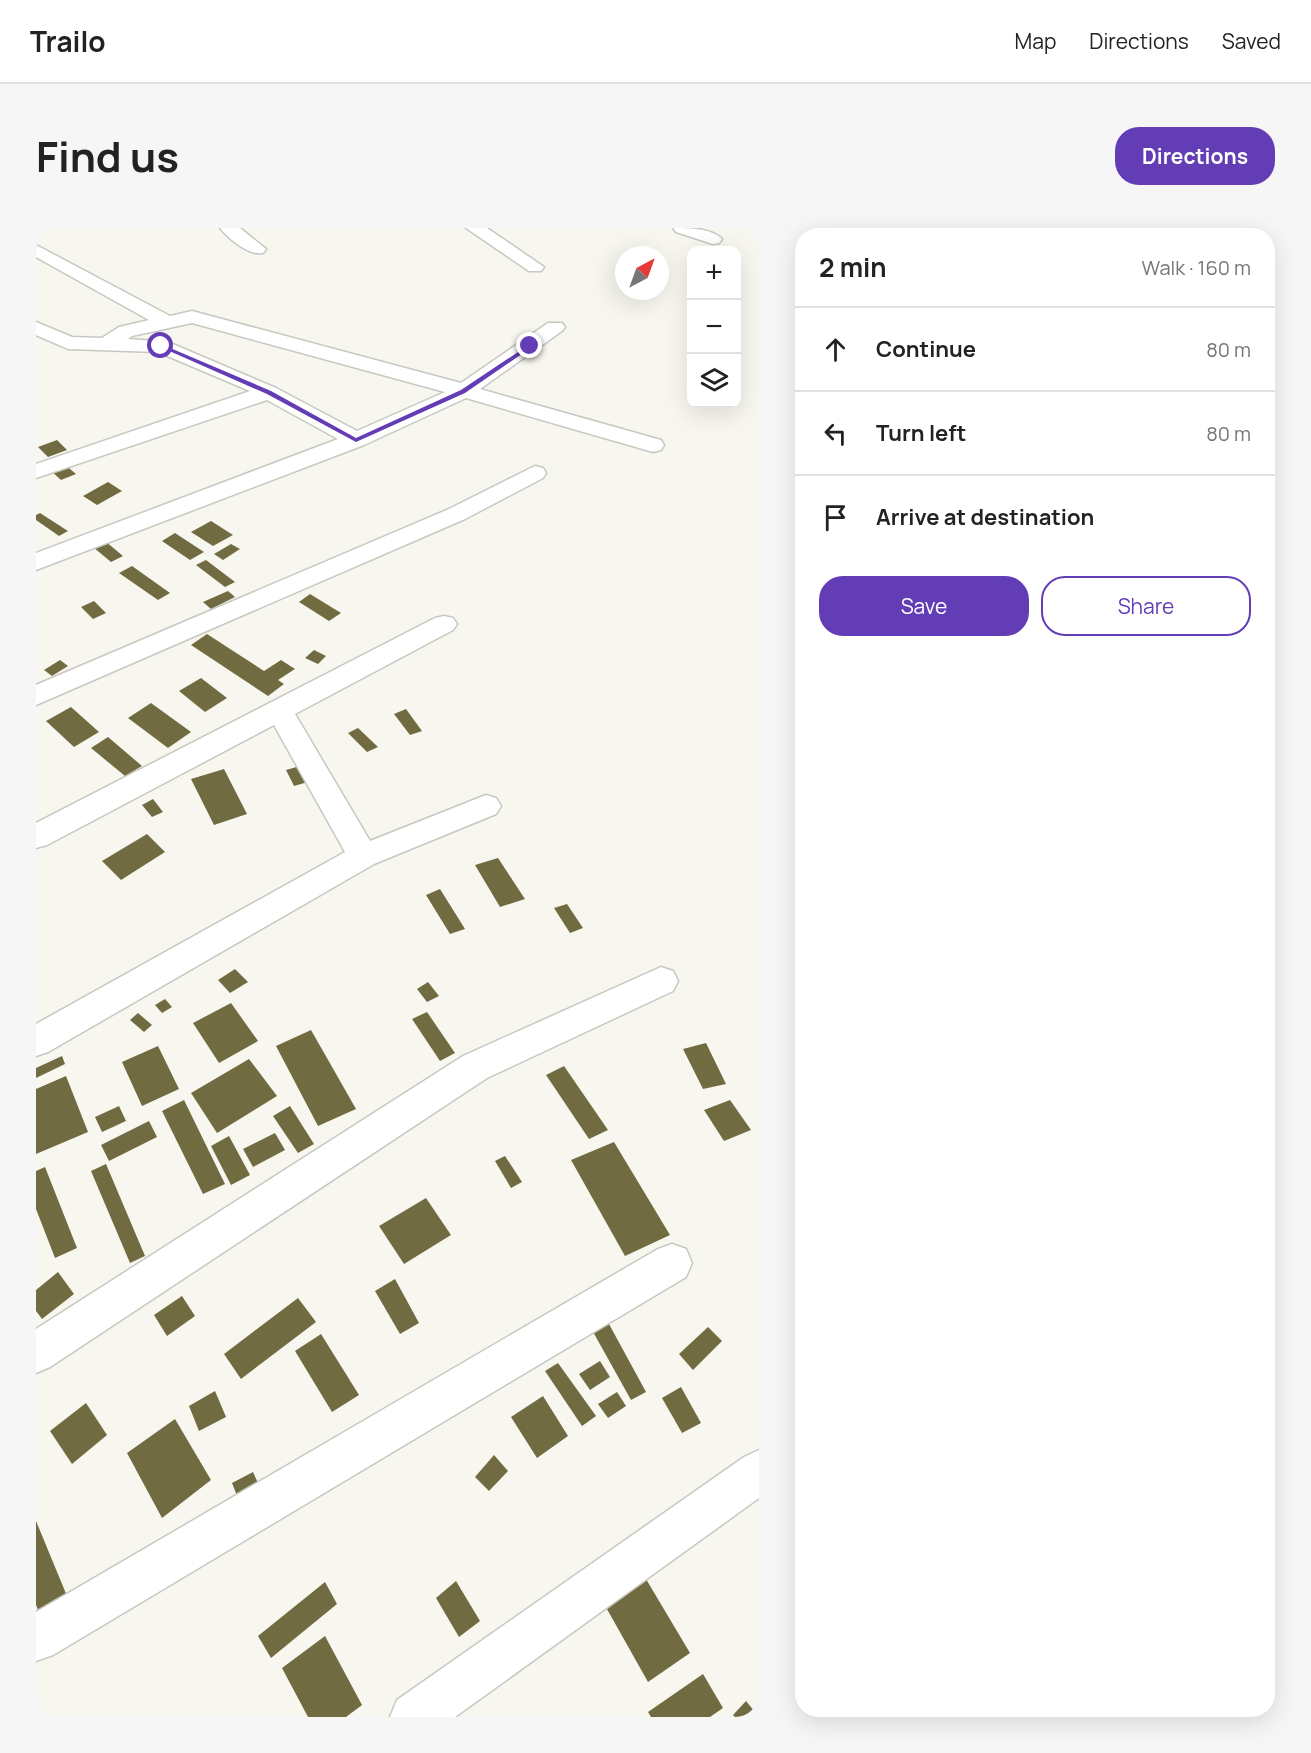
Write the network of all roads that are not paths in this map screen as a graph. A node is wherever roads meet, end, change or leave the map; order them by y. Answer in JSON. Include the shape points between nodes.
{"nodes":[{"id":1,"x":228,"y":228,"type":"edge"},
{"id":2,"x":682,"y":228,"type":"edge"},
{"id":3,"x":480,"y":229,"type":"edge"},
{"id":4,"x":713,"y":239,"type":"dead end"},
{"id":5,"x":256,"y":249,"type":"dead end"},
{"id":6,"x":36,"y":250,"type":"edge"},
{"id":7,"x":535,"y":267,"type":"dead end"},
{"id":8,"x":167,"y":322,"type":"junction"},
{"id":9,"x":555,"y":327,"type":"dead end"},
{"id":10,"x":36,"y":328,"type":"edge"},
{"id":11,"x":68,"y":343,"type":"junction"},
{"id":12,"x":107,"y":344,"type":"junction"},
{"id":13,"x":46,"y":353,"type":"dead end"},
{"id":14,"x":269,"y":392,"type":"junction"},
{"id":15,"x":463,"y":392,"type":"junction"},
{"id":16,"x":356,"y":441,"type":"junction"},
{"id":17,"x":653,"y":445,"type":"dead end"},
{"id":18,"x":36,"y":471,"type":"edge"},
{"id":19,"x":535,"y":472,"type":"dead end"},
{"id":20,"x":36,"y":562,"type":"edge"},
{"id":21,"x":444,"y":624,"type":"dead end"},
{"id":22,"x":36,"y":696,"type":"edge"},
{"id":23,"x":279,"y":710,"type":"junction"},
{"id":24,"x":486,"y":806,"type":"dead end"},
{"id":25,"x":36,"y":837,"type":"edge"},
{"id":26,"x":363,"y":856,"type":"junction"},
{"id":27,"x":661,"y":981,"type":"dead end"},
{"id":28,"x":36,"y":1041,"type":"edge"},
{"id":29,"x":672,"y":1263,"type":"dead end"},
{"id":30,"x":36,"y":1353,"type":"edge"},
{"id":31,"x":759,"y":1472,"type":"edge"},
{"id":32,"x":36,"y":1638,"type":"edge"},
{"id":33,"x":414,"y":1717,"type":"edge"}],
"edges":[{"from":1,"to":5,"type":"street"},
{"from":2,"to":4,"type":"street"},
{"from":3,"to":7,"type":"street"},
{"from":6,"to":8,"type":"street"},
{"from":8,"to":12,"type":"street","via":[[126,331]]},
{"from":8,"to":15,"type":"street","via":[[192,317]]},
{"from":9,"to":15,"type":"street"},
{"from":10,"to":11,"type":"street"},
{"from":11,"to":12,"type":"street"},
{"from":11,"to":13,"type":"street"},
{"from":12,"to":14,"type":"street","via":[[161,346]]},
{"from":14,"to":16,"type":"street"},
{"from":14,"to":18,"type":"street"},
{"from":15,"to":16,"type":"street"},
{"from":15,"to":17,"type":"street"},
{"from":16,"to":20,"type":"street"},
{"from":19,"to":22,"type":"street","via":[[457,514]]},
{"from":21,"to":23,"type":"street"},
{"from":23,"to":25,"type":"street"},
{"from":23,"to":26,"type":"street"},
{"from":24,"to":26,"type":"street"},
{"from":26,"to":28,"type":"street"},
{"from":27,"to":30,"type":"street","via":[[475,1067]]},
{"from":29,"to":32,"type":"street"},
{"from":31,"to":33,"type":"street"}]}
